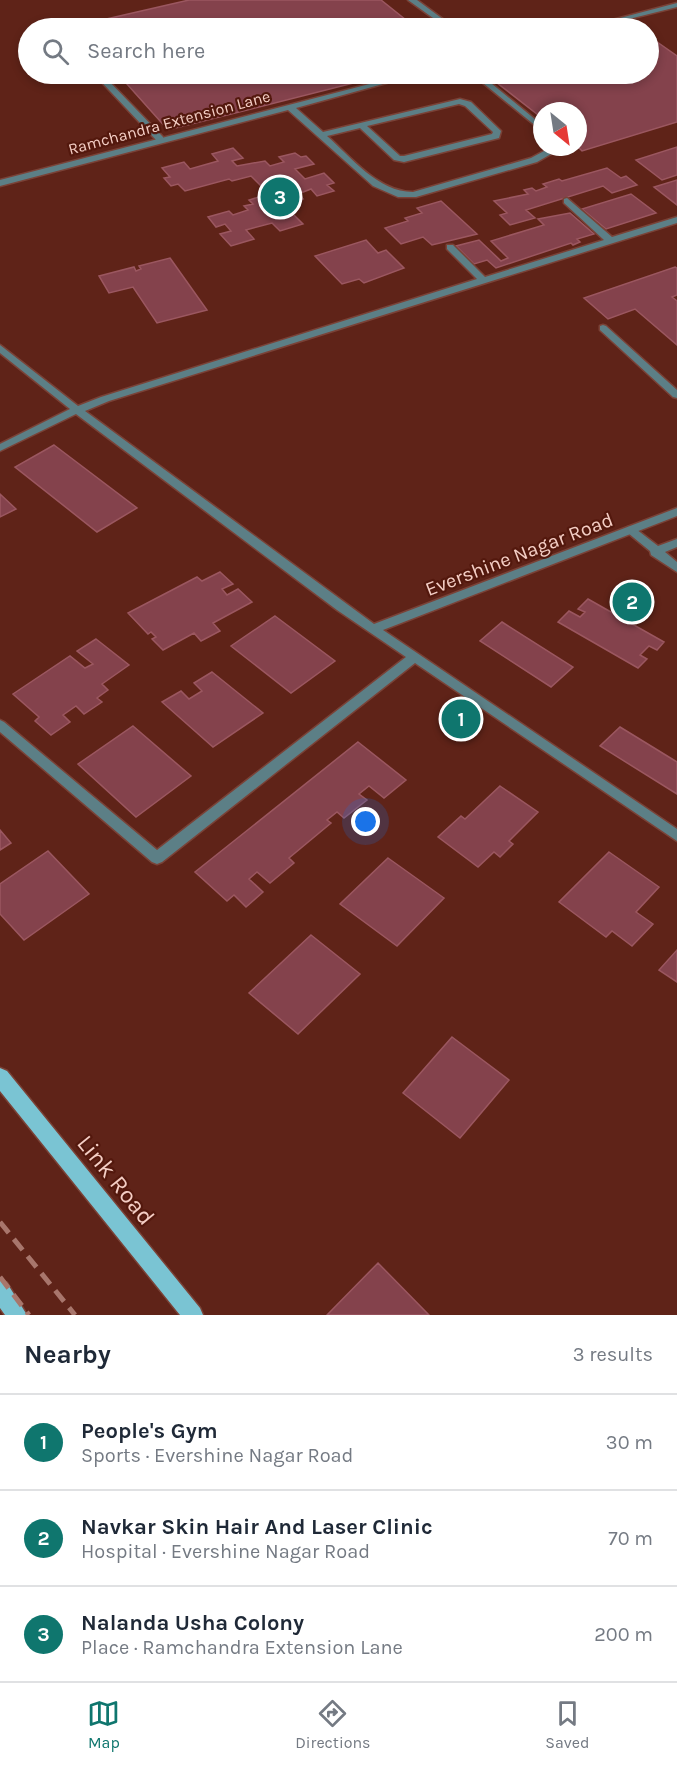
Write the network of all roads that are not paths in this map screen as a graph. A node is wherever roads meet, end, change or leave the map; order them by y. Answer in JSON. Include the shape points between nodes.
{"nodes":[{"id":1,"x":412,"y":0,"type":"edge"},
{"id":2,"x":677,"y":4,"type":"edge"},
{"id":3,"x":437,"y":18,"type":"edge"},
{"id":4,"x":624,"y":18,"type":"edge"},
{"id":5,"x":108,"y":84,"type":"edge"},
{"id":6,"x":376,"y":84,"type":"edge"},
{"id":7,"x":488,"y":84,"type":"edge"},
{"id":8,"x":290,"y":106,"type":"junction"},
{"id":9,"x":533,"y":122,"type":"edge"},
{"id":10,"x":361,"y":126,"type":"junction"},
{"id":11,"x":322,"y":135,"type":"junction"},
{"id":12,"x":160,"y":139,"type":"junction"},
{"id":13,"x":541,"y":156,"type":"edge"},
{"id":14,"x":0,"y":183,"type":"edge"},
{"id":15,"x":567,"y":201,"type":"dead end"},
{"id":16,"x":677,"y":220,"type":"edge"},
{"id":17,"x":610,"y":240,"type":"junction"},
{"id":18,"x":450,"y":247,"type":"dead end"},
{"id":19,"x":483,"y":280,"type":"junction"},
{"id":20,"x":603,"y":328,"type":"dead end"},
{"id":21,"x":0,"y":348,"type":"edge"},
{"id":22,"x":677,"y":395,"type":"edge"},
{"id":23,"x":77,"y":410,"type":"junction"},
{"id":24,"x":0,"y":448,"type":"edge"},
{"id":25,"x":677,"y":512,"type":"edge"},
{"id":26,"x":632,"y":530,"type":"junction"},
{"id":27,"x":677,"y":543,"type":"edge"},
{"id":28,"x":655,"y":552,"type":"junction"},
{"id":29,"x":677,"y":568,"type":"edge"},
{"id":30,"x":373,"y":629,"type":"junction"},
{"id":31,"x":415,"y":657,"type":"junction"},
{"id":32,"x":0,"y":725,"type":"edge"},
{"id":33,"x":677,"y":836,"type":"edge"},
{"id":34,"x":0,"y":1077,"type":"edge"},
{"id":35,"x":0,"y":1290,"type":"edge"},
{"id":36,"x":17,"y":1315,"type":"edge"},
{"id":37,"x":193,"y":1315,"type":"edge"}],
"edges":[{"from":1,"to":3,"type":"street"},
{"from":2,"to":4,"type":"street"},
{"from":5,"to":12,"type":"street"},
{"from":6,"to":8,"type":"street","name":"Ramchandra Extension Lane"},
{"from":7,"to":9,"type":"street"},
{"from":8,"to":11,"type":"street"},
{"from":8,"to":12,"type":"street","name":"Ramchandra Extension Lane"},
{"from":10,"to":10,"type":"street","via":[[460,100],[496,131],[496,136],[404,159],[397,158]]},
{"from":10,"to":11,"type":"street"},
{"from":11,"to":13,"type":"street","via":[[376,184],[401,195],[413,195]]},
{"from":12,"to":14,"type":"street","name":"Ramchandra Extension Lane"},
{"from":15,"to":17,"type":"street"},
{"from":16,"to":17,"type":"street"},
{"from":17,"to":19,"type":"street"},
{"from":18,"to":19,"type":"street"},
{"from":19,"to":23,"type":"street"},
{"from":20,"to":22,"type":"street"},
{"from":21,"to":23,"type":"street"},
{"from":23,"to":24,"type":"street"},
{"from":23,"to":30,"type":"street"},
{"from":25,"to":26,"type":"street","name":"Evershine Nagar Road"},
{"from":26,"to":28,"type":"street"},
{"from":26,"to":30,"type":"street","name":"Evershine Nagar Road"},
{"from":27,"to":28,"type":"street"},
{"from":28,"to":29,"type":"street"},
{"from":30,"to":31,"type":"street"},
{"from":31,"to":32,"type":"street","via":[[157,858]]},
{"from":31,"to":33,"type":"street"},
{"from":34,"to":37,"type":"main road","name":"Link Road"},
{"from":35,"to":36,"type":"main road"}]}
